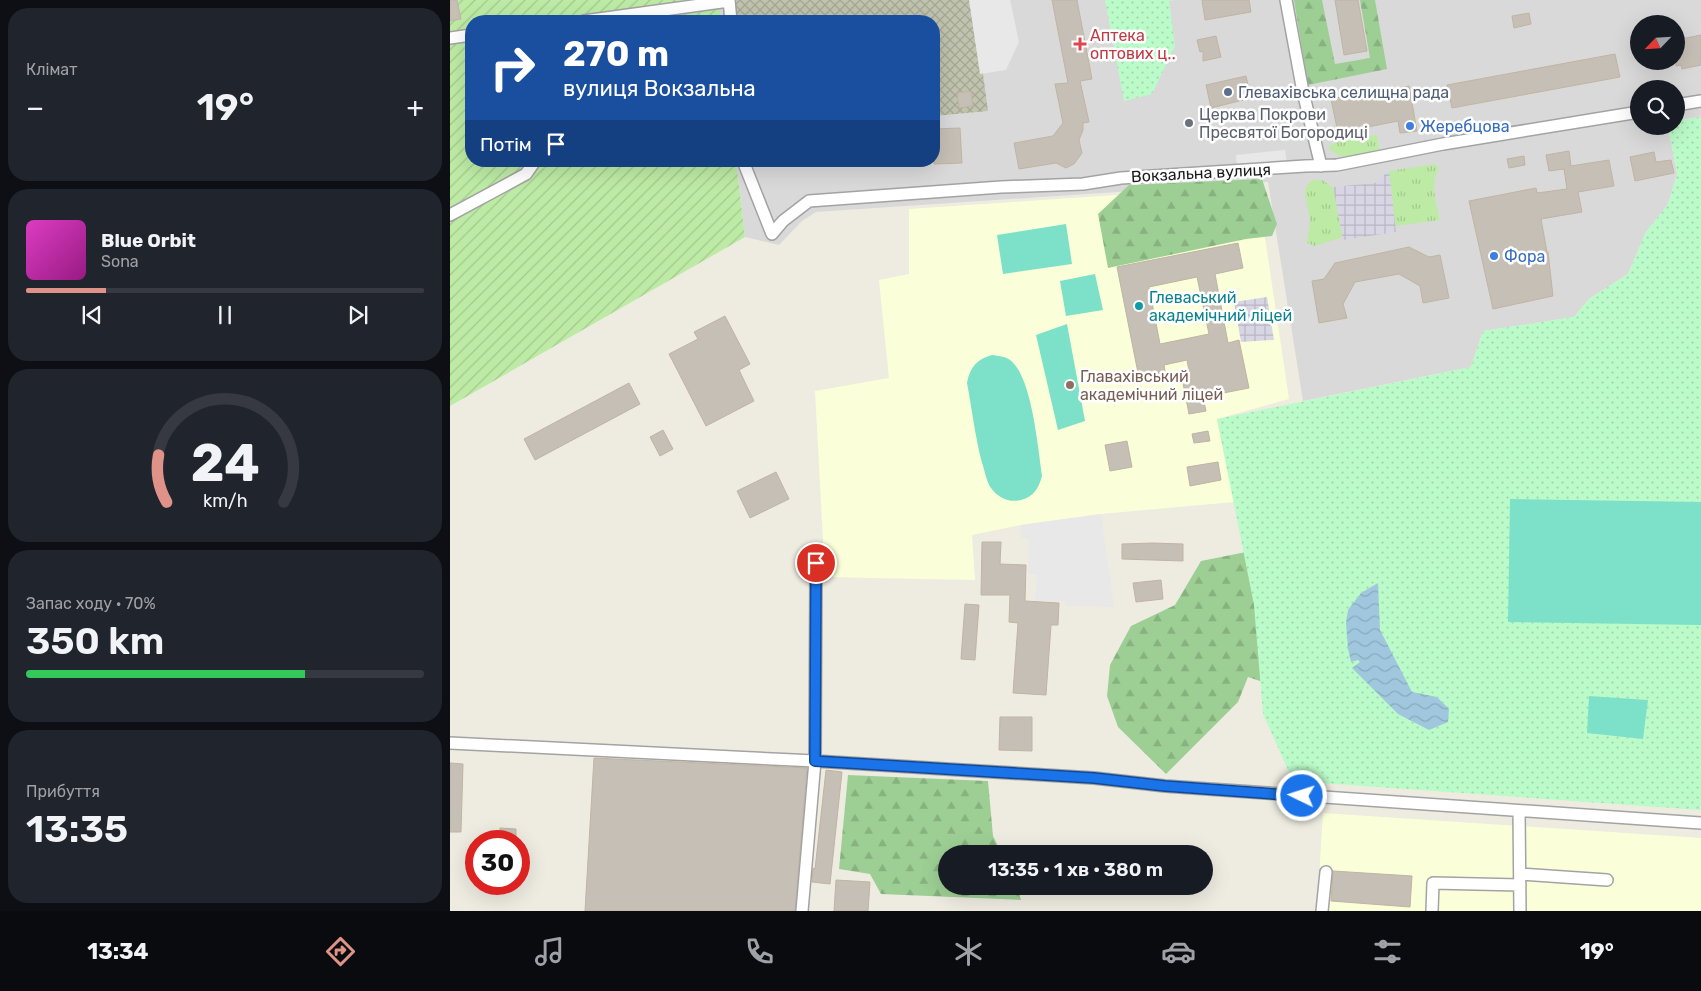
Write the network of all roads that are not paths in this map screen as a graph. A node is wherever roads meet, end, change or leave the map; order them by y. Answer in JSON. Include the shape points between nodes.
{"nodes":[{"id":1,"x":1286,"y":0,"type":"edge"},
{"id":2,"x":729,"y":1,"type":"edge"},
{"id":3,"x":628,"y":15,"type":"edge"},
{"id":4,"x":730,"y":15,"type":"edge"},
{"id":5,"x":465,"y":36,"type":"edge"},
{"id":6,"x":450,"y":38,"type":"edge"},
{"id":7,"x":1701,"y":101,"type":"edge"},
{"id":8,"x":1685,"y":104,"type":"edge"},
{"id":9,"x":1630,"y":113,"type":"edge"},
{"id":10,"x":1321,"y":166,"type":"junction"},
{"id":11,"x":531,"y":167,"type":"edge"},
{"id":12,"x":745,"y":167,"type":"edge"},
{"id":13,"x":450,"y":215,"type":"edge"},
{"id":14,"x":816,"y":563,"type":"dead end"},
{"id":15,"x":450,"y":743,"type":"edge"},
{"id":16,"x":815,"y":761,"type":"junction"},
{"id":17,"x":1519,"y":811,"type":"junction"},
{"id":18,"x":1701,"y":824,"type":"edge"},
{"id":19,"x":1326,"y":872,"type":"dead end"},
{"id":20,"x":1520,"y":879,"type":"junction"},
{"id":21,"x":1608,"y":880,"type":"dead end"},
{"id":22,"x":802,"y":911,"type":"edge"},
{"id":23,"x":1322,"y":911,"type":"edge"},
{"id":24,"x":1432,"y":911,"type":"edge"},
{"id":25,"x":1520,"y":911,"type":"edge"}],
"edges":[{"from":1,"to":10,"type":"street"},
{"from":2,"to":3,"type":"street"},
{"from":2,"to":4,"type":"street"},
{"from":5,"to":6,"type":"street"},
{"from":7,"to":8,"type":"street"},
{"from":9,"to":10,"type":"street","name":"Вокзальна вулиця"},
{"from":10,"to":12,"type":"street","name":"Вокзальна вулиця","via":[[809,201],[772,234]]},
{"from":11,"to":13,"type":"street","via":[[526,174]]},
{"from":14,"to":16,"type":"street"},
{"from":15,"to":16,"type":"street"},
{"from":16,"to":17,"type":"street","via":[[1094,778]]},
{"from":16,"to":22,"type":"street"},
{"from":17,"to":18,"type":"street"},
{"from":17,"to":20,"type":"street"},
{"from":19,"to":23,"type":"street"},
{"from":20,"to":21,"type":"street"},
{"from":20,"to":24,"type":"street","via":[[1433,883]]},
{"from":20,"to":25,"type":"street"}]}
